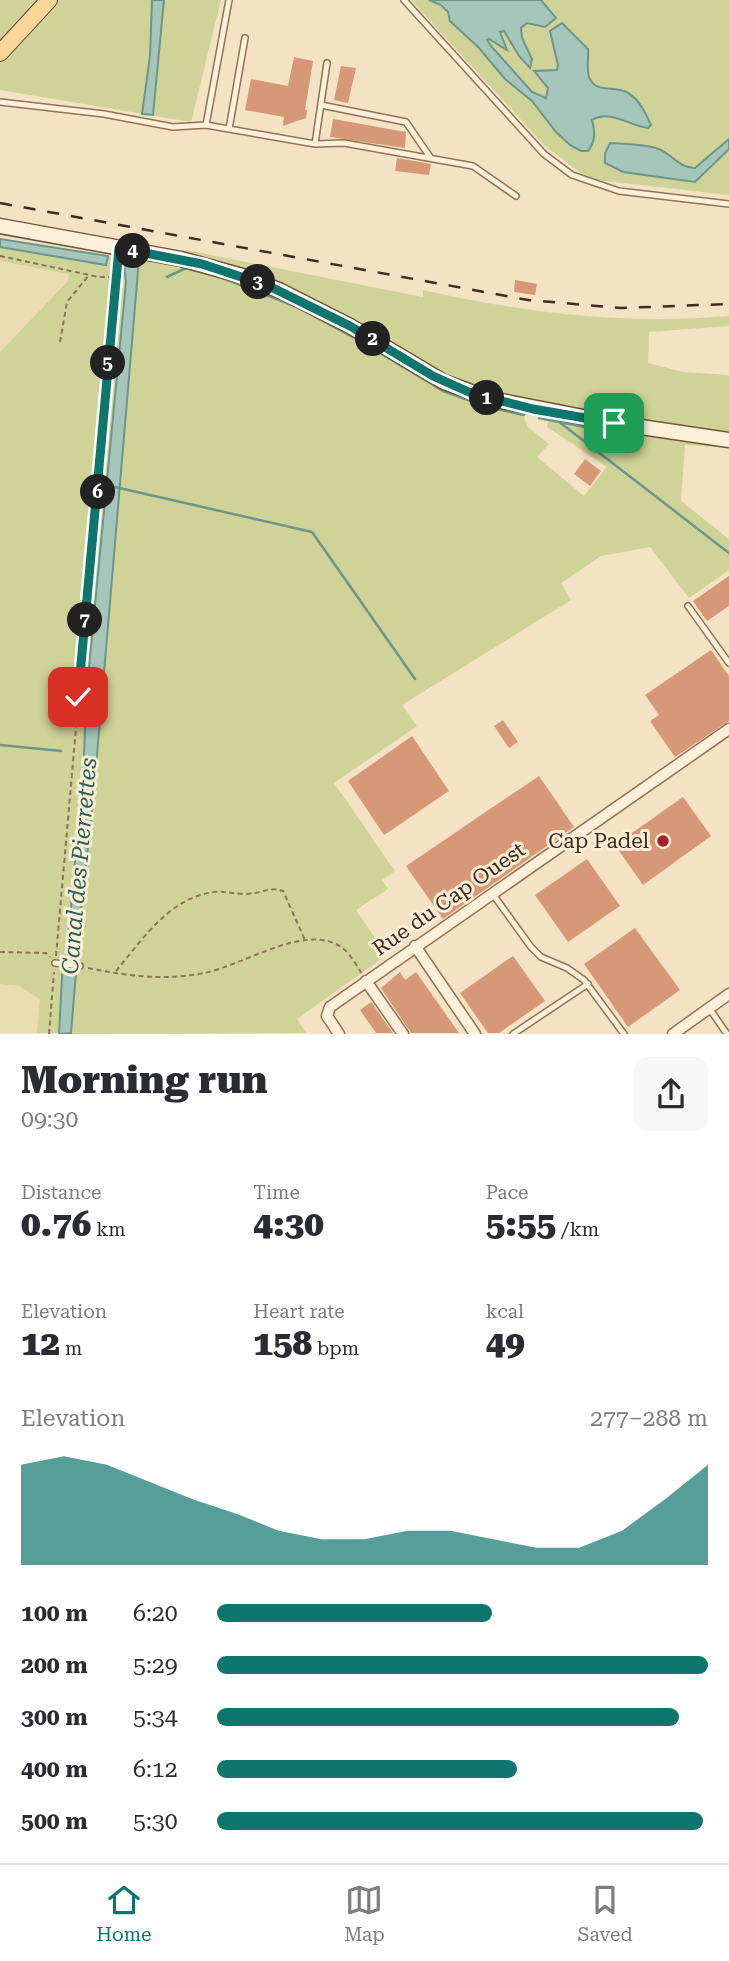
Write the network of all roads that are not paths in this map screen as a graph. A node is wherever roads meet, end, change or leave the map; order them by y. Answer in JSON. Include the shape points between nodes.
{"nodes":[{"id":1,"x":49,"y":0,"type":"edge"},
{"id":2,"x":229,"y":0,"type":"edge"},
{"id":3,"x":404,"y":0,"type":"edge"},
{"id":4,"x":245,"y":38,"type":"dead end"},
{"id":5,"x":0,"y":53,"type":"edge"},
{"id":6,"x":327,"y":63,"type":"dead end"},
{"id":7,"x":0,"y":102,"type":"edge"},
{"id":8,"x":321,"y":105,"type":"junction"},
{"id":9,"x":206,"y":125,"type":"junction"},
{"id":10,"x":229,"y":130,"type":"junction"},
{"id":11,"x":314,"y":144,"type":"junction"},
{"id":12,"x":430,"y":157,"type":"junction"},
{"id":13,"x":516,"y":197,"type":"dead end"},
{"id":14,"x":729,"y":204,"type":"edge"},
{"id":15,"x":0,"y":226,"type":"edge"},
{"id":16,"x":729,"y":440,"type":"edge"},
{"id":17,"x":688,"y":606,"type":"dead end"},
{"id":18,"x":729,"y":663,"type":"edge"},
{"id":19,"x":729,"y":729,"type":"edge"},
{"id":20,"x":492,"y":892,"type":"junction"},
{"id":21,"x":415,"y":946,"type":"junction"},
{"id":22,"x":55,"y":963,"type":"road end"},
{"id":23,"x":80,"y":966,"type":"road end"},
{"id":24,"x":366,"y":981,"type":"junction"},
{"id":25,"x":588,"y":984,"type":"junction"},
{"id":26,"x":729,"y":994,"type":"edge"},
{"id":27,"x":709,"y":1009,"type":"junction"},
{"id":28,"x":339,"y":1034,"type":"edge"},
{"id":29,"x":403,"y":1034,"type":"edge"},
{"id":30,"x":475,"y":1034,"type":"edge"},
{"id":31,"x":513,"y":1034,"type":"edge"},
{"id":32,"x":624,"y":1034,"type":"edge"},
{"id":33,"x":673,"y":1034,"type":"edge"},
{"id":34,"x":727,"y":1034,"type":"edge"}],
"edges":[{"from":1,"to":5,"type":"main road"},
{"from":2,"to":9,"type":"lane"},
{"from":3,"to":14,"type":"lane","via":[[544,154],[572,176],[618,191]]},
{"from":4,"to":10,"type":"lane"},
{"from":6,"to":8,"type":"lane"},
{"from":7,"to":9,"type":"lane","via":[[173,127]]},
{"from":8,"to":11,"type":"lane"},
{"from":8,"to":12,"type":"lane","via":[[405,122]]},
{"from":9,"to":10,"type":"lane"},
{"from":10,"to":11,"type":"lane"},
{"from":11,"to":12,"type":"lane","via":[[344,143]]},
{"from":12,"to":13,"type":"lane","via":[[473,166]]},
{"from":15,"to":16,"type":"street","via":[[212,266],[281,291],[471,393],[533,409]]},
{"from":17,"to":18,"type":"lane"},
{"from":19,"to":20,"type":"street","name":"Rue du Cap Ouest"},
{"from":20,"to":21,"type":"street","name":"Rue du Cap Ouest"},
{"from":20,"to":25,"type":"lane","via":[[541,957],[576,973]]},
{"from":21,"to":24,"type":"street","name":"Rue du Cap Ouest"},
{"from":21,"to":30,"type":"street"},
{"from":22,"to":23,"type":"lane"},
{"from":24,"to":28,"type":"street","name":"Rue du Cap Ouest","via":[[330,1007],[327,1016]]},
{"from":24,"to":29,"type":"street"},
{"from":25,"to":31,"type":"lane"},
{"from":25,"to":32,"type":"lane"},
{"from":26,"to":27,"type":"street"},
{"from":27,"to":33,"type":"street"},
{"from":27,"to":34,"type":"lane"}]}
